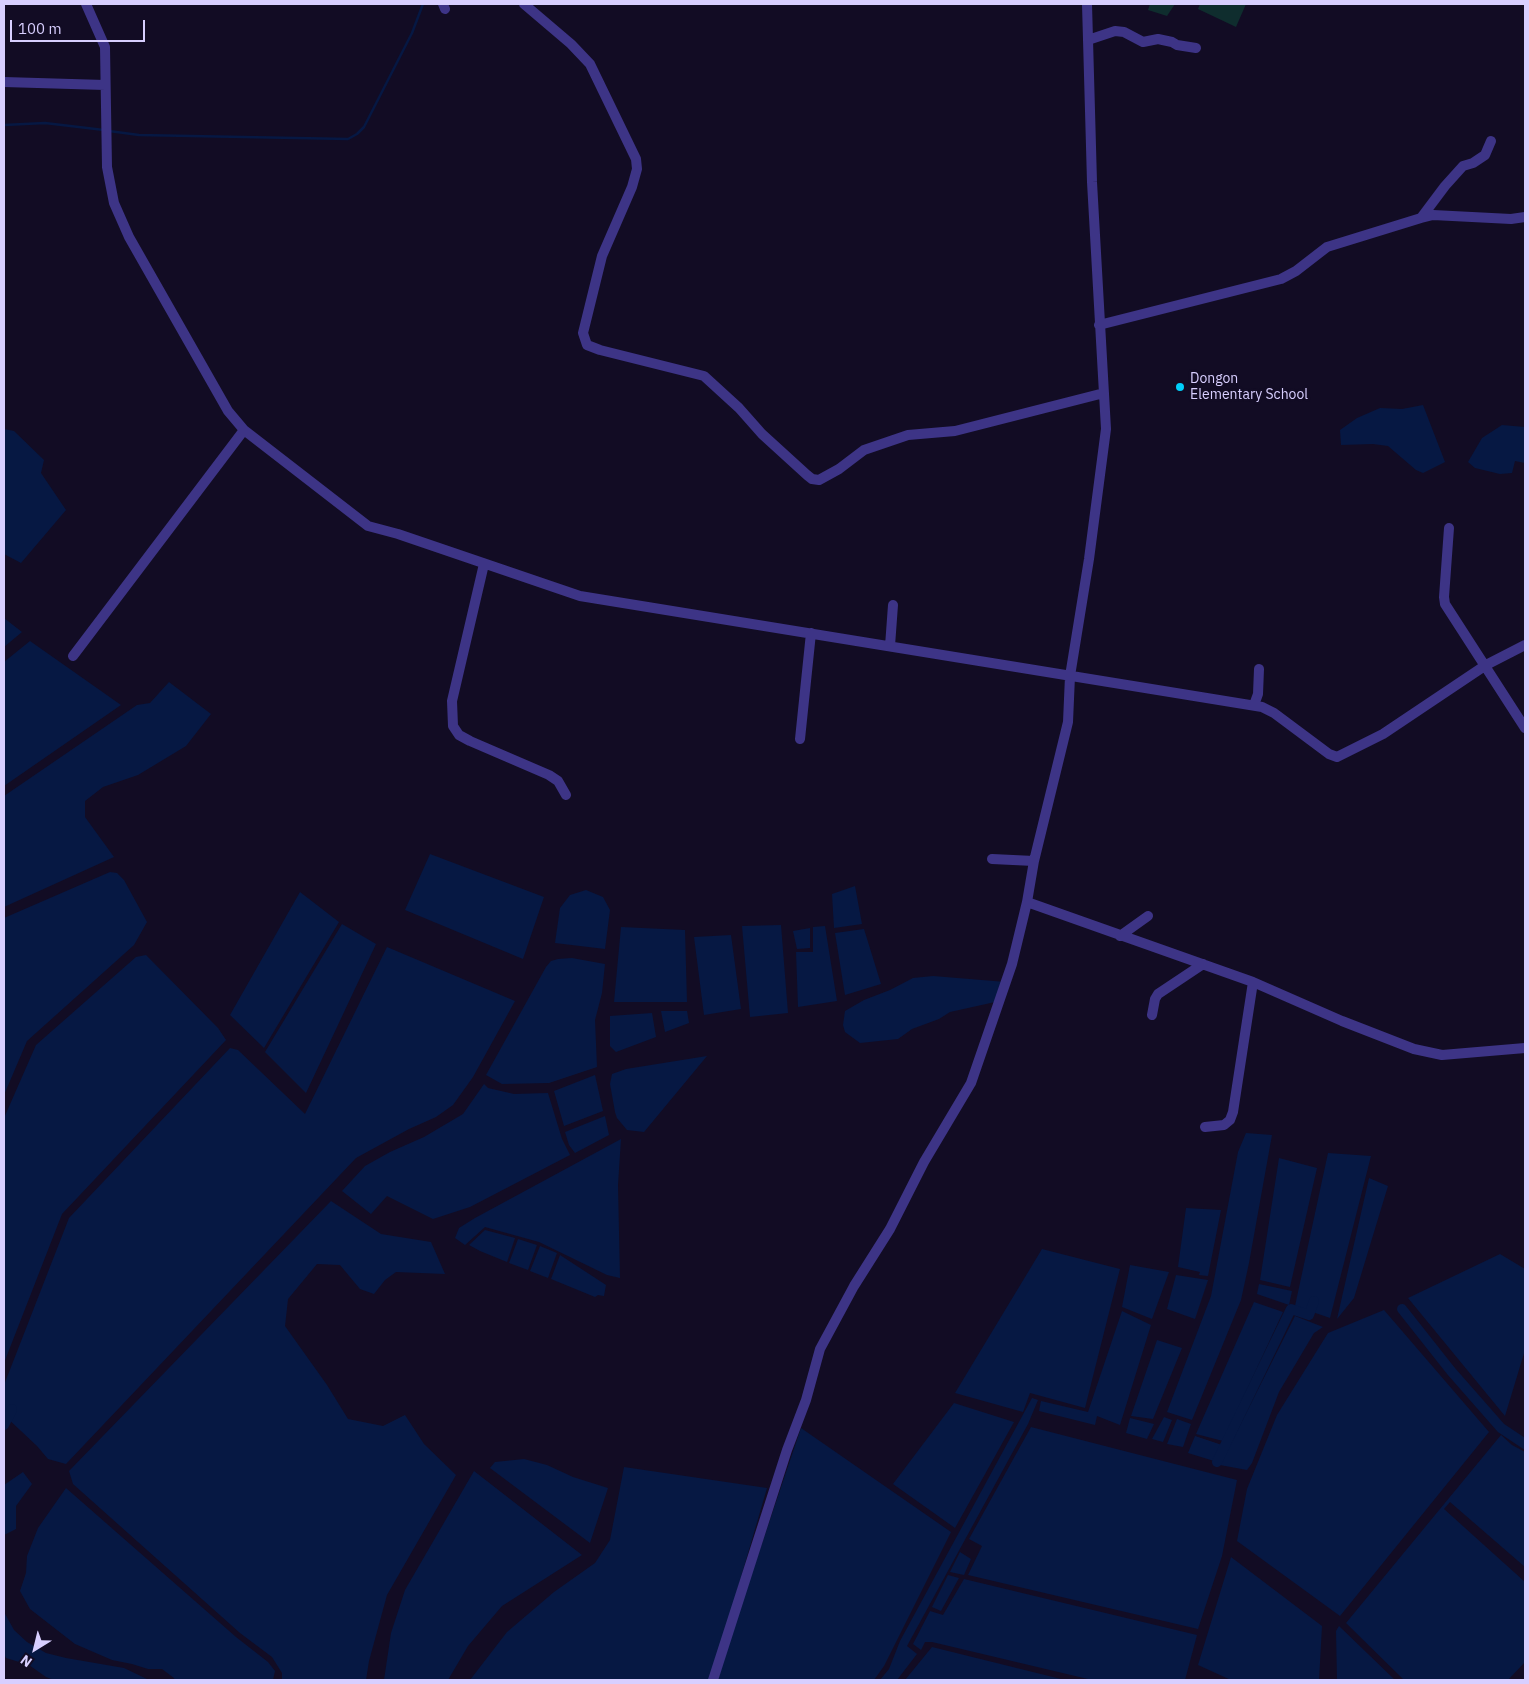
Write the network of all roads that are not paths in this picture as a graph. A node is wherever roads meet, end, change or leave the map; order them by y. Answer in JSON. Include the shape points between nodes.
{"nodes":[{"id":1,"x":86,"y":4,"type":"edge"},
{"id":2,"x":524,"y":4,"type":"edge"},
{"id":3,"x":1087,"y":4,"type":"edge"},
{"id":4,"x":1088,"y":40,"type":"junction"},
{"id":5,"x":1196,"y":48,"type":"dead end"},
{"id":6,"x":4,"y":82,"type":"edge"},
{"id":7,"x":105,"y":85,"type":"junction"},
{"id":8,"x":1491,"y":141,"type":"dead end"},
{"id":9,"x":1525,"y":217,"type":"edge"},
{"id":10,"x":1421,"y":218,"type":"junction"},
{"id":11,"x":1099,"y":325,"type":"junction"},
{"id":12,"x":1104,"y":393,"type":"junction"},
{"id":13,"x":244,"y":430,"type":"junction"},
{"id":14,"x":1449,"y":528,"type":"dead end"},
{"id":15,"x":484,"y":564,"type":"junction"},
{"id":16,"x":893,"y":605,"type":"dead end"},
{"id":17,"x":811,"y":633,"type":"junction"},
{"id":18,"x":1525,"y":645,"type":"edge"},
{"id":19,"x":890,"y":646,"type":"junction"},
{"id":20,"x":73,"y":656,"type":"dead end"},
{"id":21,"x":1486,"y":665,"type":"junction"},
{"id":22,"x":1259,"y":669,"type":"dead end"},
{"id":23,"x":1070,"y":676,"type":"junction"},
{"id":24,"x":1254,"y":705,"type":"junction"},
{"id":25,"x":1525,"y":728,"type":"edge"},
{"id":26,"x":800,"y":739,"type":"dead end"},
{"id":27,"x":566,"y":795,"type":"dead end"},
{"id":28,"x":992,"y":859,"type":"dead end"},
{"id":29,"x":1034,"y":861,"type":"junction"},
{"id":30,"x":1026,"y":902,"type":"junction"},
{"id":31,"x":1148,"y":916,"type":"dead end"},
{"id":32,"x":1120,"y":936,"type":"junction"},
{"id":33,"x":1203,"y":964,"type":"junction"},
{"id":34,"x":1253,"y":982,"type":"junction"},
{"id":35,"x":1152,"y":1015,"type":"dead end"},
{"id":36,"x":1525,"y":1048,"type":"edge"},
{"id":37,"x":1205,"y":1127,"type":"dead end"},
{"id":38,"x":713,"y":1680,"type":"edge"}],
"edges":[{"from":1,"to":7,"type":"street","via":[[105,47]]},
{"from":2,"to":12,"type":"street","via":[[572,44],[590,64],[636,160],[632,187],[602,256],[583,333],[586,345],[704,376],[762,434],[815,480],[839,469],[864,450],[908,435],[956,431]]},
{"from":3,"to":4,"type":"street"},
{"from":4,"to":5,"type":"street","via":[[1115,31],[1130,34],[1143,42],[1158,38]]},
{"from":4,"to":11,"type":"street"},
{"from":6,"to":7,"type":"street"},
{"from":7,"to":13,"type":"street","via":[[107,167],[114,203],[129,237],[228,411]]},
{"from":8,"to":10,"type":"street","via":[[1485,155],[1463,166]]},
{"from":9,"to":10,"type":"street","via":[[1433,215]]},
{"from":10,"to":11,"type":"street","via":[[1327,247],[1296,272],[1281,278]]},
{"from":11,"to":12,"type":"street"},
{"from":12,"to":23,"type":"street","via":[[1106,429]]},
{"from":13,"to":15,"type":"street","via":[[368,526]]},
{"from":13,"to":20,"type":"street"},
{"from":14,"to":21,"type":"street","via":[[1444,601]]},
{"from":15,"to":17,"type":"street","via":[[580,596]]},
{"from":15,"to":27,"type":"street","via":[[452,701],[453,726],[459,735],[470,741],[549,775],[558,781]]},
{"from":16,"to":19,"type":"street"},
{"from":17,"to":19,"type":"street"},
{"from":17,"to":26,"type":"street"},
{"from":18,"to":21,"type":"street"},
{"from":19,"to":23,"type":"street"},
{"from":21,"to":24,"type":"street","via":[[1383,734],[1337,757],[1268,709]]},
{"from":21,"to":25,"type":"street"},
{"from":22,"to":24,"type":"street"},
{"from":23,"to":24,"type":"street"},
{"from":23,"to":29,"type":"street","via":[[1068,722]]},
{"from":28,"to":29,"type":"street"},
{"from":29,"to":30,"type":"street"},
{"from":30,"to":32,"type":"street"},
{"from":30,"to":38,"type":"street","via":[[1007,982],[971,1083],[820,1349]]},
{"from":31,"to":32,"type":"street"},
{"from":32,"to":33,"type":"street"},
{"from":33,"to":34,"type":"street"},
{"from":33,"to":35,"type":"street","via":[[1158,994]]},
{"from":34,"to":36,"type":"street","via":[[1414,1049],[1442,1055]]},
{"from":34,"to":37,"type":"street","via":[[1233,1112],[1224,1125]]}]}
